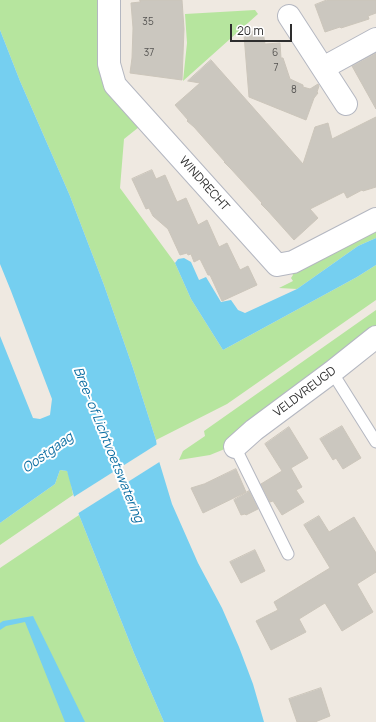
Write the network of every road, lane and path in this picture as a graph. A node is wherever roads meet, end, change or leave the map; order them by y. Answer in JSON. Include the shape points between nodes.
{"nodes":[{"id":1,"x":109,"y":0,"type":"edge"},
{"id":2,"x":289,"y":16,"type":"dead end"},
{"id":3,"x":376,"y":39,"type":"edge"},
{"id":4,"x":323,"y":68,"type":"junction"},
{"id":5,"x":346,"y":104,"type":"dead end"},
{"id":6,"x":376,"y":219,"type":"edge"},
{"id":7,"x":376,"y":337,"type":"edge"},
{"id":8,"x":332,"y":372,"type":"junction"},
{"id":9,"x":376,"y":442,"type":"edge"},
{"id":10,"x":235,"y":447,"type":"joint"},
{"id":11,"x":288,"y":554,"type":"dead end"}],
"edges":[{"from":1,"to":6,"type":"street","name":"WINDRECHT","via":[[109,64],[115,85],[277,266],[293,262]]},
{"from":2,"to":4,"type":"street"},
{"from":3,"to":4,"type":"street"},
{"from":4,"to":5,"type":"street"},
{"from":7,"to":8,"type":"street","name":"VELDVREUGD"},
{"from":8,"to":9,"type":"lane"},
{"from":8,"to":10,"type":"street","name":"VELDVREUGD"},
{"from":10,"to":11,"type":"lane"}]}
